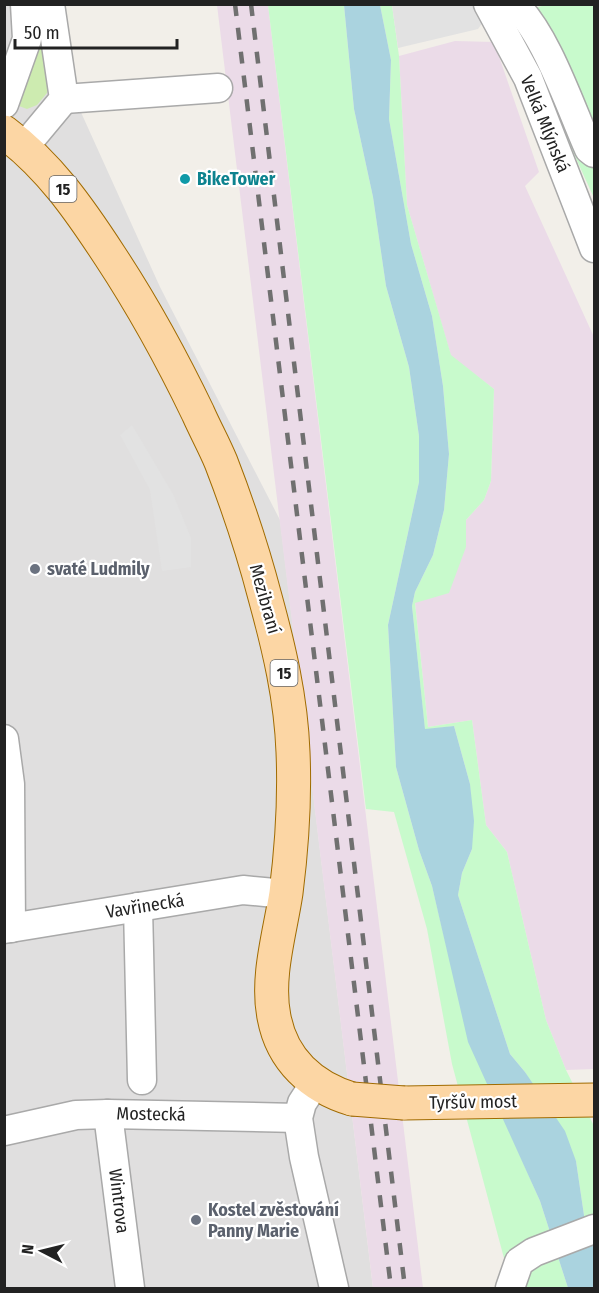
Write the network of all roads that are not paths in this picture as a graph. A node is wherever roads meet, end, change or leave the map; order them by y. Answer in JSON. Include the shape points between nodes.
{"nodes":[{"id":1,"x":25,"y":4,"type":"edge"},
{"id":2,"x":50,"y":4,"type":"edge"},
{"id":3,"x":488,"y":4,"type":"edge"},
{"id":4,"x":514,"y":4,"type":"edge"},
{"id":5,"x":9,"y":74,"type":"edge"},
{"id":6,"x":218,"y":88,"type":"dead end"},
{"id":7,"x":64,"y":99,"type":"junction"},
{"id":8,"x":4,"y":104,"type":"edge"},
{"id":9,"x":14,"y":139,"type":"edge"},
{"id":10,"x":594,"y":153,"type":"edge"},
{"id":11,"x":594,"y":248,"type":"edge"},
{"id":12,"x":4,"y":739,"type":"edge"},
{"id":13,"x":285,"y":894,"type":"junction"},
{"id":14,"x":138,"y":907,"type":"junction"},
{"id":15,"x":8,"y":929,"type":"edge"},
{"id":16,"x":142,"y":1080,"type":"dead end"},
{"id":17,"x":315,"y":1083,"type":"junction"},
{"id":18,"x":352,"y":1099,"type":"joint"},
{"id":19,"x":594,"y":1100,"type":"edge"},
{"id":20,"x":108,"y":1113,"type":"junction"},
{"id":21,"x":298,"y":1118,"type":"junction"},
{"id":22,"x":4,"y":1131,"type":"edge"},
{"id":23,"x":594,"y":1229,"type":"edge"},
{"id":24,"x":332,"y":1282,"type":"edge"},
{"id":25,"x":130,"y":1288,"type":"edge"},
{"id":26,"x":510,"y":1288,"type":"edge"}],
"edges":[{"from":1,"to":5,"type":"street","via":[[27,39]]},
{"from":2,"to":7,"type":"street"},
{"from":3,"to":11,"type":"street","name":"Velká Mlýnská","via":[[528,78]]},
{"from":4,"to":10,"type":"street","via":[[551,61]]},
{"from":5,"to":8,"type":"street"},
{"from":6,"to":7,"type":"street","via":[[134,88]]},
{"from":7,"to":9,"type":"street"},
{"from":9,"to":13,"type":"main road","name":"Mezibraní","number":"15","via":[[59,183],[125,279],[183,382],[238,510],[276,638],[290,706],[294,803]]},
{"from":12,"to":15,"type":"street","via":[[10,784]]},
{"from":13,"to":14,"type":"street","name":"Vavřinecká","via":[[243,891]]},
{"from":13,"to":17,"type":"main road","name":"Mezibraní","number":"15","via":[[273,971],[274,1017],[288,1054]]},
{"from":14,"to":15,"type":"street","name":"Vavřinecká"},
{"from":14,"to":16,"type":"street"},
{"from":17,"to":18,"type":"main road","name":"Mezibraní","number":"15"},
{"from":17,"to":21,"type":"street","via":[[302,1102]]},
{"from":18,"to":19,"type":"main road","name":"Tyršův most","number":"15","bridge":true},
{"from":20,"to":21,"type":"street","name":"Mostecká"},
{"from":20,"to":22,"type":"street","name":"Mostecká","via":[[76,1115]]},
{"from":20,"to":25,"type":"street","name":"Wintrova"},
{"from":21,"to":24,"type":"street"},
{"from":23,"to":26,"type":"street","via":[[534,1252],[519,1262]]}]}
